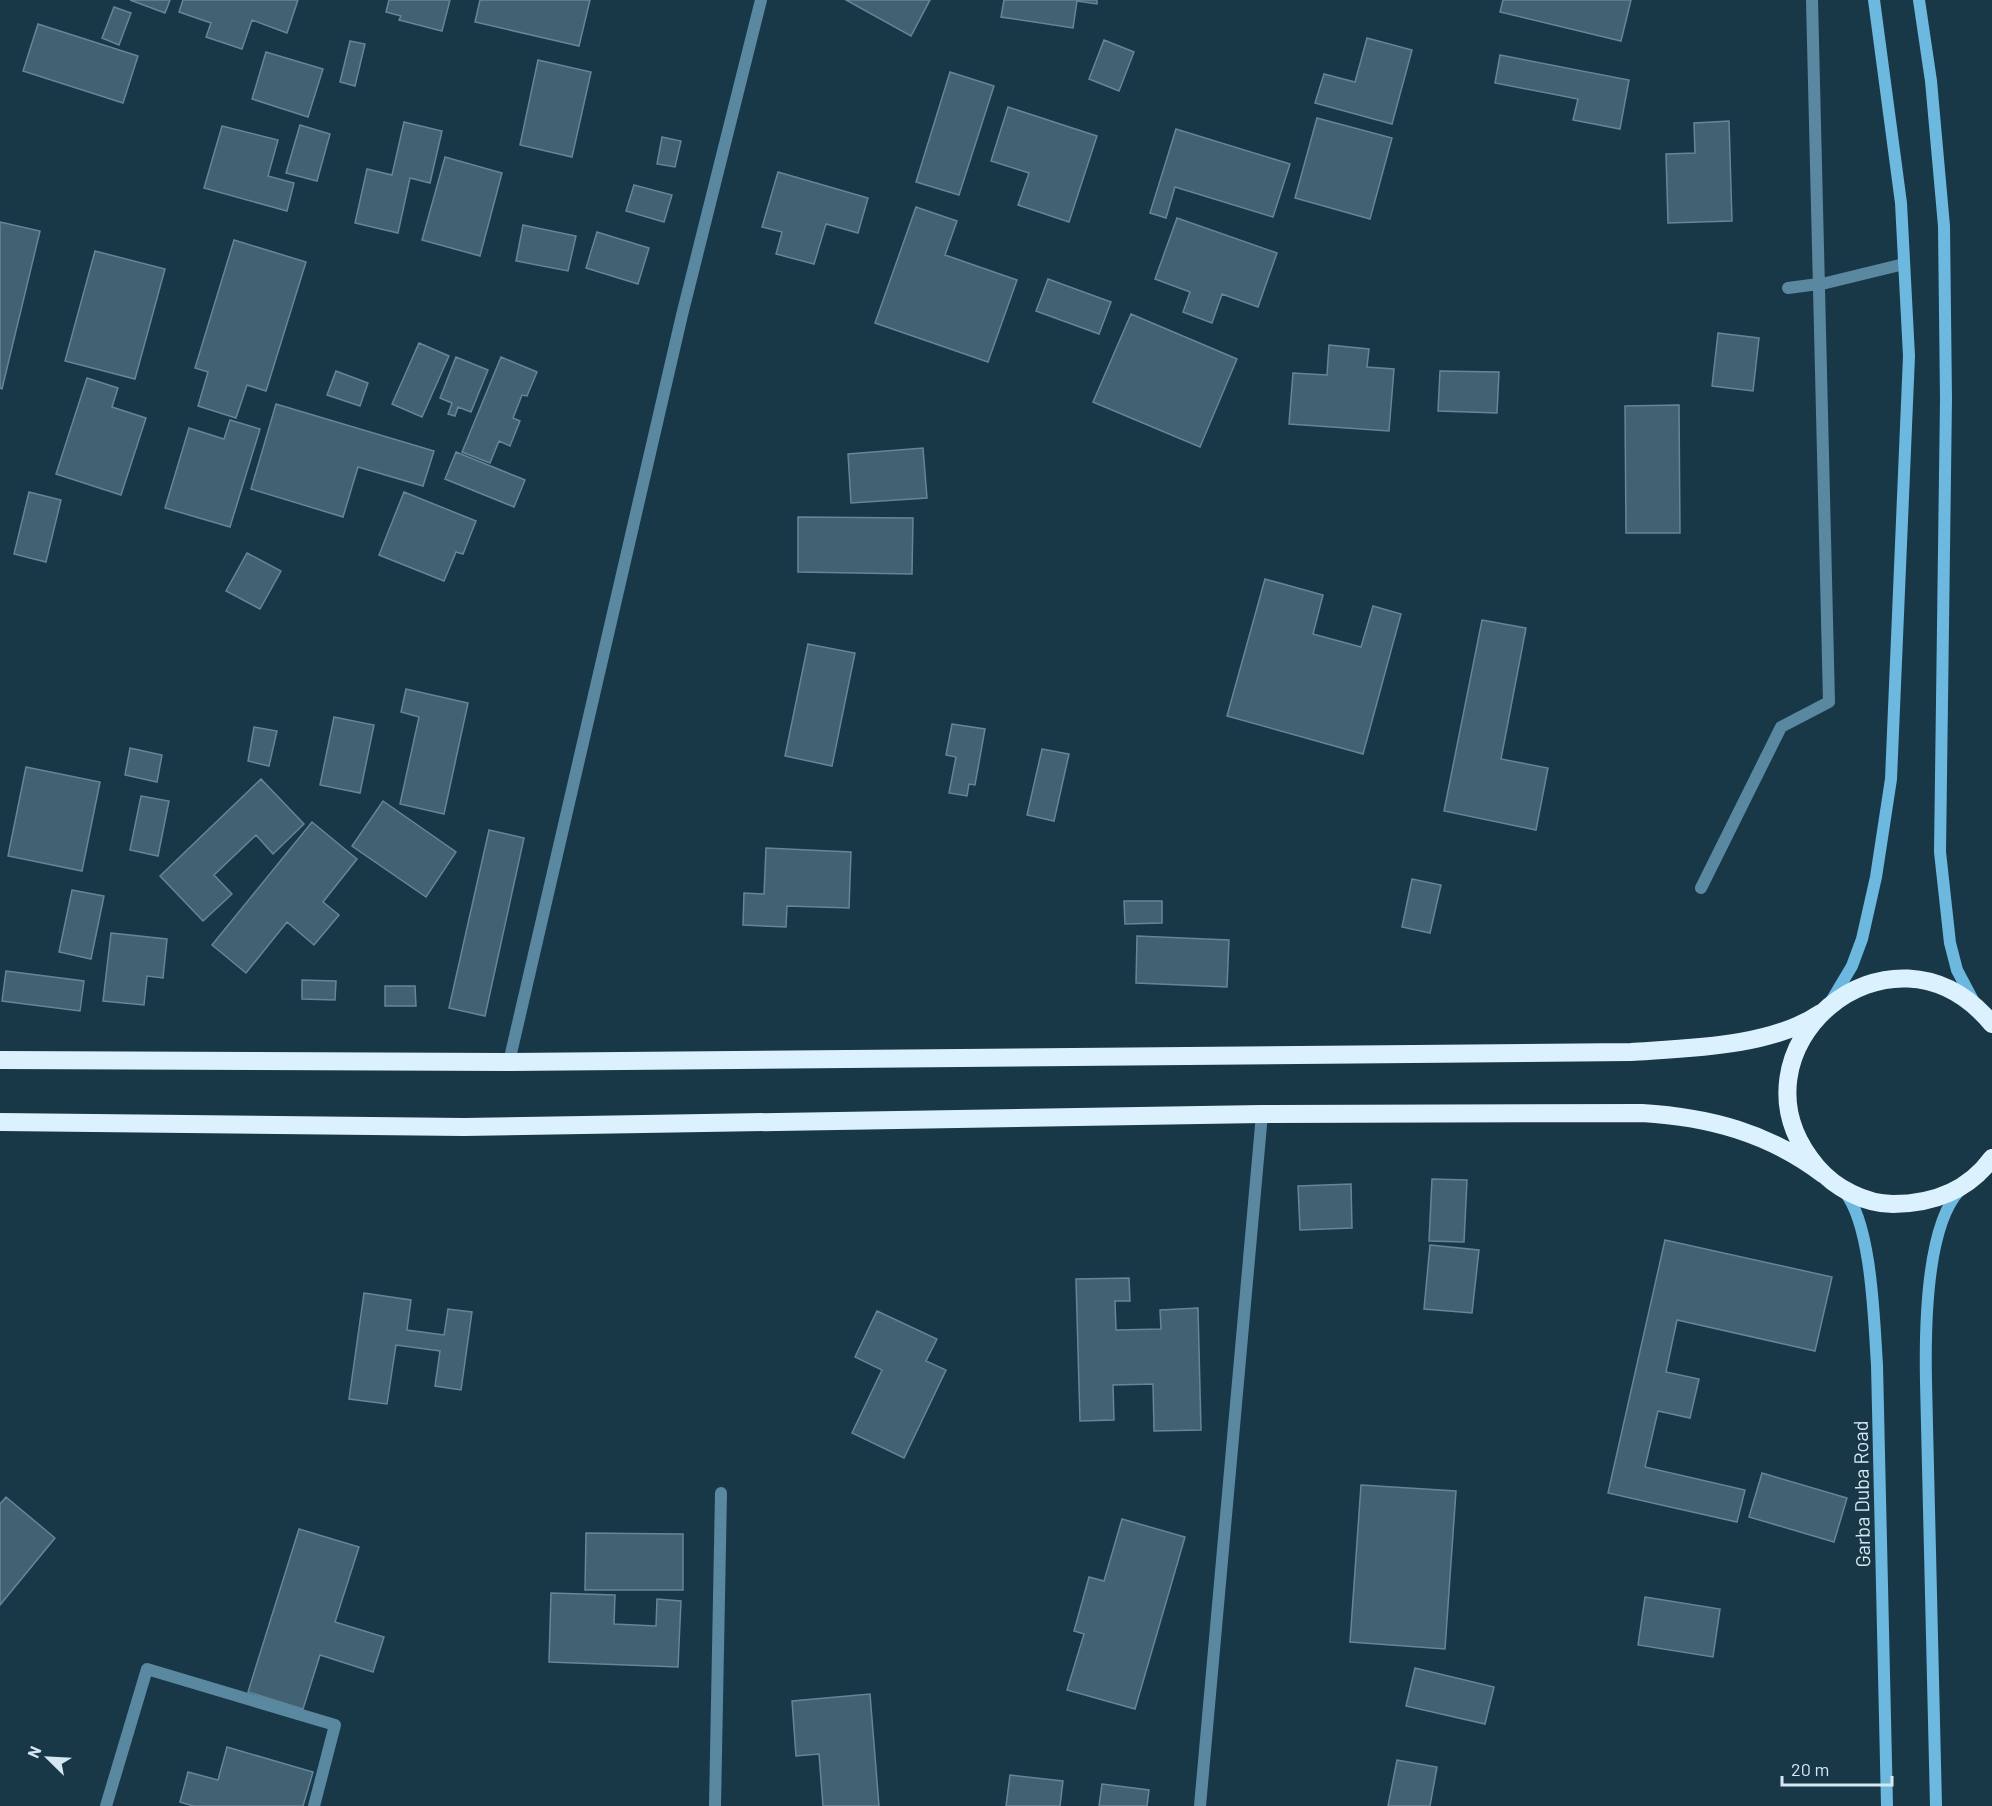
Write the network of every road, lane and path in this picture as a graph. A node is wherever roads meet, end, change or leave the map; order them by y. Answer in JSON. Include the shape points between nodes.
{"nodes":[{"id":1,"x":761,"y":0,"type":"edge"},
{"id":2,"x":1812,"y":0,"type":"edge"},
{"id":3,"x":1874,"y":0,"type":"edge"},
{"id":4,"x":1919,"y":0,"type":"edge"},
{"id":5,"x":1904,"y":264,"type":"junction"},
{"id":6,"x":1819,"y":284,"type":"junction"},
{"id":7,"x":1788,"y":288,"type":"dead end"},
{"id":8,"x":1701,"y":888,"type":"dead end"},
{"id":9,"x":1825,"y":1009,"type":"junction"},
{"id":10,"x":1988,"y":1018,"type":"edge"},
{"id":11,"x":0,"y":1060,"type":"edge"},
{"id":12,"x":509,"y":1062,"type":"junction"},
{"id":13,"x":1262,"y":1114,"type":"junction"},
{"id":14,"x":0,"y":1122,"type":"edge"},
{"id":15,"x":1992,"y":1158,"type":"edge"},
{"id":16,"x":1992,"y":1164,"type":"edge"},
{"id":17,"x":1823,"y":1174,"type":"junction"},
{"id":18,"x":1969,"y":1181,"type":"junction"},
{"id":19,"x":1841,"y":1188,"type":"junction"},
{"id":20,"x":721,"y":1493,"type":"dead end"},
{"id":21,"x":106,"y":1806,"type":"edge"},
{"id":22,"x":314,"y":1806,"type":"edge"},
{"id":23,"x":715,"y":1806,"type":"edge"},
{"id":24,"x":1200,"y":1806,"type":"edge"},
{"id":25,"x":1887,"y":1806,"type":"edge"},
{"id":26,"x":1936,"y":1806,"type":"edge"}],
"edges":[{"from":1,"to":12,"type":"street","via":[[682,315]]},
{"from":2,"to":6,"type":"street"},
{"from":3,"to":5,"type":"main road","via":[[1901,203]]},
{"from":4,"to":10,"type":"main road","via":[[1931,81],[1944,226],[1946,399],[1940,852],[1950,943],[1967,993]]},
{"from":5,"to":6,"type":"street"},
{"from":5,"to":9,"type":"main road","via":[[1909,356],[1891,779],[1862,939],[1841,989]]},
{"from":6,"to":7,"type":"street"},
{"from":6,"to":8,"type":"street","via":[[1829,702],[1781,728]]},
{"from":9,"to":10,"type":"highway","via":[[1870,982],[1905,978],[1940,984],[1961,995]]},
{"from":9,"to":12,"type":"highway","via":[[1789,1029],[1740,1041],[1631,1052]]},
{"from":9,"to":17,"type":"highway","via":[[1800,1042],[1788,1088],[1797,1134]]},
{"from":11,"to":12,"type":"highway"},
{"from":13,"to":14,"type":"highway","via":[[464,1127]]},
{"from":13,"to":17,"type":"highway","via":[[1657,1114],[1699,1119],[1750,1132],[1800,1156]]},
{"from":13,"to":24,"type":"street"},
{"from":15,"to":18,"type":"highway"},
{"from":16,"to":18,"type":"highway"},
{"from":17,"to":19,"type":"highway"},
{"from":18,"to":19,"type":"highway","via":[[1933,1200],[1910,1204],[1886,1204]]},
{"from":18,"to":26,"type":"main road","via":[[1953,1197],[1937,1240],[1927,1321]]},
{"from":19,"to":25,"type":"main road","name":"Garba Duba Road","via":[[1850,1199],[1863,1239],[1876,1355]]},
{"from":20,"to":23,"type":"street"},
{"from":21,"to":22,"type":"street","via":[[147,1669],[335,1725]]}]}
